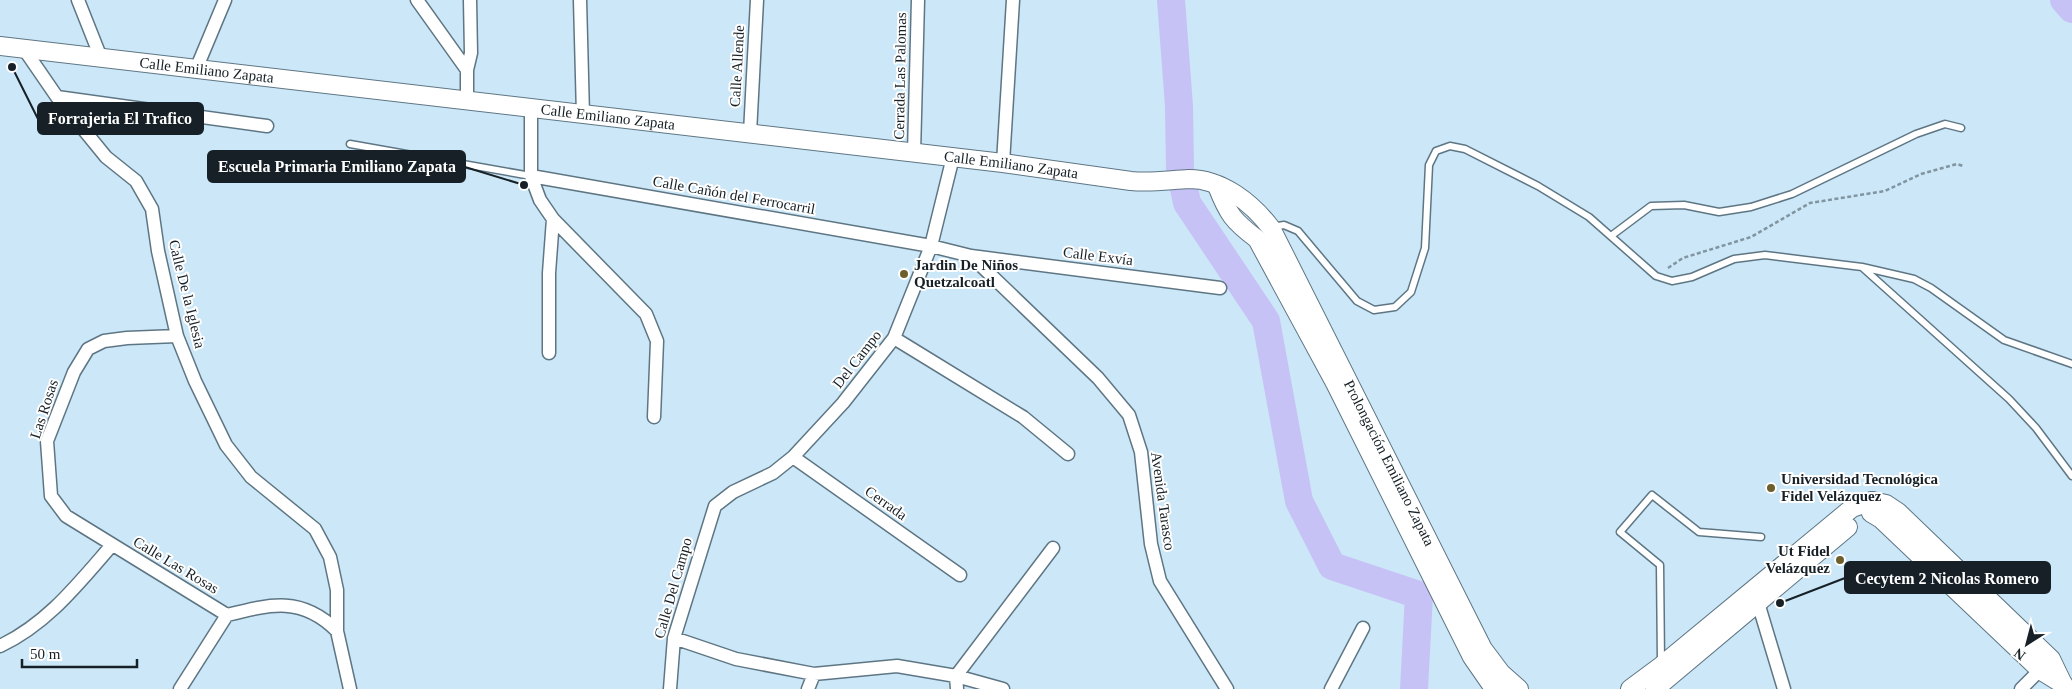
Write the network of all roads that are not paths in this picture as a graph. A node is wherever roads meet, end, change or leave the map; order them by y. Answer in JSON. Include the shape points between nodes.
{"nodes":[{"id":1,"x":78,"y":0,"type":"edge"},
{"id":2,"x":225,"y":0,"type":"edge"},
{"id":3,"x":417,"y":0,"type":"edge"},
{"id":4,"x":470,"y":0,"type":"edge"},
{"id":5,"x":580,"y":0,"type":"edge"},
{"id":6,"x":757,"y":0,"type":"edge"},
{"id":7,"x":918,"y":0,"type":"edge"},
{"id":8,"x":1013,"y":0,"type":"edge"},
{"id":9,"x":0,"y":46,"type":"edge"},
{"id":10,"x":24,"y":49,"type":"junction"},
{"id":11,"x":101,"y":58,"type":"junction"},
{"id":12,"x":196,"y":67,"type":"junction"},
{"id":13,"x":466,"y":70,"type":"junction"},
{"id":14,"x":57,"y":97,"type":"junction"},
{"id":15,"x":467,"y":101,"type":"junction"},
{"id":16,"x":531,"y":108,"type":"junction"},
{"id":17,"x":583,"y":115,"type":"junction"},
{"id":18,"x":267,"y":126,"type":"dead end"},
{"id":19,"x":1961,"y":128,"type":"dead end"},
{"id":20,"x":750,"y":133,"type":"junction"},
{"id":21,"x":350,"y":144,"type":"dead end"},
{"id":22,"x":914,"y":153,"type":"junction"},
{"id":23,"x":953,"y":157,"type":"junction"},
{"id":24,"x":1003,"y":163,"type":"junction"},
{"id":25,"x":531,"y":176,"type":"junction"},
{"id":26,"x":1217,"y":186,"type":"junction"},
{"id":27,"x":553,"y":218,"type":"junction"},
{"id":28,"x":1271,"y":228,"type":"junction"},
{"id":29,"x":1611,"y":236,"type":"junction"},
{"id":30,"x":1258,"y":239,"type":"junction"},
{"id":31,"x":931,"y":246,"type":"junction"},
{"id":32,"x":971,"y":256,"type":"junction"},
{"id":33,"x":1862,"y":267,"type":"junction"},
{"id":34,"x":1220,"y":288,"type":"dead end"},
{"id":35,"x":178,"y":336,"type":"junction"},
{"id":36,"x":894,"y":338,"type":"junction"},
{"id":37,"x":549,"y":353,"type":"dead end"},
{"id":38,"x":2072,"y":364,"type":"edge"},
{"id":39,"x":654,"y":417,"type":"dead end"},
{"id":40,"x":1068,"y":454,"type":"dead end"},
{"id":41,"x":793,"y":457,"type":"junction"},
{"id":42,"x":2072,"y":476,"type":"edge"},
{"id":43,"x":708,"y":526,"type":"joint"},
{"id":44,"x":1761,"y":537,"type":"dead end"},
{"id":45,"x":112,"y":545,"type":"junction"},
{"id":46,"x":1053,"y":548,"type":"dead end"},
{"id":47,"x":960,"y":575,"type":"dead end"},
{"id":48,"x":1756,"y":595,"type":"junction"},
{"id":49,"x":227,"y":615,"type":"junction"},
{"id":50,"x":1363,"y":628,"type":"dead end"},
{"id":51,"x":337,"y":631,"type":"junction"},
{"id":52,"x":674,"y":638,"type":"junction"},
{"id":53,"x":0,"y":646,"type":"edge"},
{"id":54,"x":2045,"y":665,"type":"junction"},
{"id":55,"x":1662,"y":666,"type":"junction"},
{"id":56,"x":814,"y":674,"type":"junction"},
{"id":57,"x":956,"y":676,"type":"junction"},
{"id":58,"x":2066,"y":686,"type":"edge"},
{"id":59,"x":1658,"y":687,"type":"edge"},
{"id":60,"x":180,"y":689,"type":"edge"},
{"id":61,"x":350,"y":689,"type":"edge"},
{"id":62,"x":670,"y":689,"type":"edge"},
{"id":63,"x":808,"y":689,"type":"edge"},
{"id":64,"x":957,"y":689,"type":"edge"},
{"id":65,"x":1003,"y":689,"type":"edge"},
{"id":66,"x":1227,"y":689,"type":"edge"},
{"id":67,"x":1331,"y":689,"type":"edge"},
{"id":68,"x":1497,"y":689,"type":"edge"},
{"id":69,"x":1519,"y":689,"type":"edge"},
{"id":70,"x":1630,"y":689,"type":"edge"},
{"id":71,"x":1784,"y":689,"type":"edge"},
{"id":72,"x":2021,"y":689,"type":"edge"}],
"edges":[{"from":1,"to":11,"type":"street"},
{"from":2,"to":12,"type":"street"},
{"from":3,"to":13,"type":"street"},
{"from":4,"to":13,"type":"street","via":[[471,53]]},
{"from":5,"to":17,"type":"street"},
{"from":6,"to":20,"type":"street","name":"Calle Allende"},
{"from":7,"to":22,"type":"street","name":"Cerrada Las Palomas"},
{"from":8,"to":24,"type":"street"},
{"from":9,"to":10,"type":"main road","name":"Calle Emiliano Zapata"},
{"from":10,"to":11,"type":"main road","name":"Calle Emiliano Zapata"},
{"from":10,"to":14,"type":"street","name":"Calle De la Iglesia"},
{"from":11,"to":12,"type":"main road","name":"Calle Emiliano Zapata"},
{"from":12,"to":15,"type":"main road","name":"Calle Emiliano Zapata"},
{"from":13,"to":15,"type":"street"},
{"from":14,"to":18,"type":"street"},
{"from":14,"to":35,"type":"street","name":"Calle De la Iglesia","via":[[106,157],[136,181],[152,209],[158,251]]},
{"from":15,"to":16,"type":"main road","name":"Calle Emiliano Zapata"},
{"from":16,"to":17,"type":"main road","name":"Calle Emiliano Zapata"},
{"from":16,"to":25,"type":"street"},
{"from":17,"to":20,"type":"main road","name":"Calle Emiliano Zapata"},
{"from":19,"to":29,"type":"lane","via":[[1945,124],[1916,134],[1792,194],[1751,208],[1719,212],[1684,205],[1651,206]]},
{"from":20,"to":22,"type":"main road","name":"Calle Emiliano Zapata"},
{"from":21,"to":25,"type":"lane"},
{"from":22,"to":23,"type":"main road","name":"Calle Emiliano Zapata"},
{"from":23,"to":24,"type":"main road","name":"Calle Emiliano Zapata"},
{"from":23,"to":31,"type":"street","name":"Del Campo"},
{"from":24,"to":26,"type":"main road","name":"Calle Emiliano Zapata","via":[[1134,181],[1191,179]]},
{"from":25,"to":27,"type":"street","via":[[540,200]]},
{"from":25,"to":31,"type":"street","name":"Calle Cañón del Ferrocarril"},
{"from":26,"to":28,"type":"main road","name":"Calle Emiliano Zapata","via":[[1242,197]]},
{"from":26,"to":30,"type":"main road","via":[[1228,213]]},
{"from":27,"to":37,"type":"street"},
{"from":27,"to":39,"type":"street","via":[[646,314],[657,341]]},
{"from":28,"to":29,"type":"lane","via":[[1284,225],[1298,231],[1356,301],[1374,310],[1395,306],[1411,292],[1425,248],[1429,164],[1436,151],[1450,146],[1465,149],[1555,195],[1589,216]]},
{"from":28,"to":30,"type":"lane"},
{"from":28,"to":69,"type":"main road","name":"Prolongación Emiliano Zapata","via":[[1483,649],[1500,673]]},
{"from":29,"to":33,"type":"lane","via":[[1656,276],[1672,281],[1692,277],[1734,260],[1765,255]]},
{"from":30,"to":68,"type":"main road","name":"Prolongación Emiliano Zapata","via":[[1335,383],[1472,657]]},
{"from":31,"to":32,"type":"street","name":"Avenida Tarasco"},
{"from":31,"to":36,"type":"street","name":"Del Campo"},
{"from":32,"to":34,"type":"street","name":"Calle Exvía"},
{"from":32,"to":66,"type":"street","name":"Avenida Tarasco","via":[[1098,378],[1129,416],[1141,452],[1151,544],[1160,581]]},
{"from":33,"to":38,"type":"lane","via":[[1914,279],[2004,340]]},
{"from":33,"to":42,"type":"lane","via":[[2009,399],[2036,428]]},
{"from":35,"to":45,"type":"street","name":"Las Rosas","via":[[104,341],[88,349],[74,372],[47,441],[51,496],[66,516]]},
{"from":35,"to":51,"type":"street","name":"Calle De la Iglesia","via":[[195,381],[226,445],[251,477],[315,529],[330,557],[337,590]]},
{"from":36,"to":40,"type":"street","via":[[1023,417]]},
{"from":36,"to":41,"type":"street","name":"Del Campo","via":[[843,403]]},
{"from":41,"to":43,"type":"street","name":"Del Campo","via":[[773,473],[733,492],[715,506]]},
{"from":41,"to":47,"type":"street","name":"Cerrada"},
{"from":43,"to":52,"type":"street","name":"Calle Del Campo"},
{"from":44,"to":55,"type":"lane","via":[[1699,532],[1652,495],[1620,532],[1660,565]]},
{"from":45,"to":49,"type":"street","name":"Calle Las Rosas"},
{"from":45,"to":53,"type":"street","name":"Calle Las Rosas","via":[[60,605],[19,637]]},
{"from":46,"to":57,"type":"street"},
{"from":48,"to":54,"type":"main road","via":[[1872,507],[1881,519]]},
{"from":48,"to":55,"type":"main road"},
{"from":48,"to":59,"type":"main road"},
{"from":48,"to":71,"type":"street"},
{"from":49,"to":51,"type":"street","name":"Calle Las Rosas","via":[[271,604],[296,607],[323,617]]},
{"from":49,"to":60,"type":"street"},
{"from":50,"to":67,"type":"street"},
{"from":51,"to":61,"type":"street","name":"Calle De la Iglesia"},
{"from":52,"to":56,"type":"street","via":[[736,659]]},
{"from":52,"to":62,"type":"street","name":"Calle Del Campo"},
{"from":54,"to":58,"type":"main road"},
{"from":54,"to":72,"type":"street"},
{"from":55,"to":59,"type":"lane"},
{"from":55,"to":70,"type":"main road"},
{"from":56,"to":57,"type":"street","via":[[897,666]]},
{"from":56,"to":63,"type":"street"},
{"from":57,"to":64,"type":"street"},
{"from":57,"to":65,"type":"street"}]}
